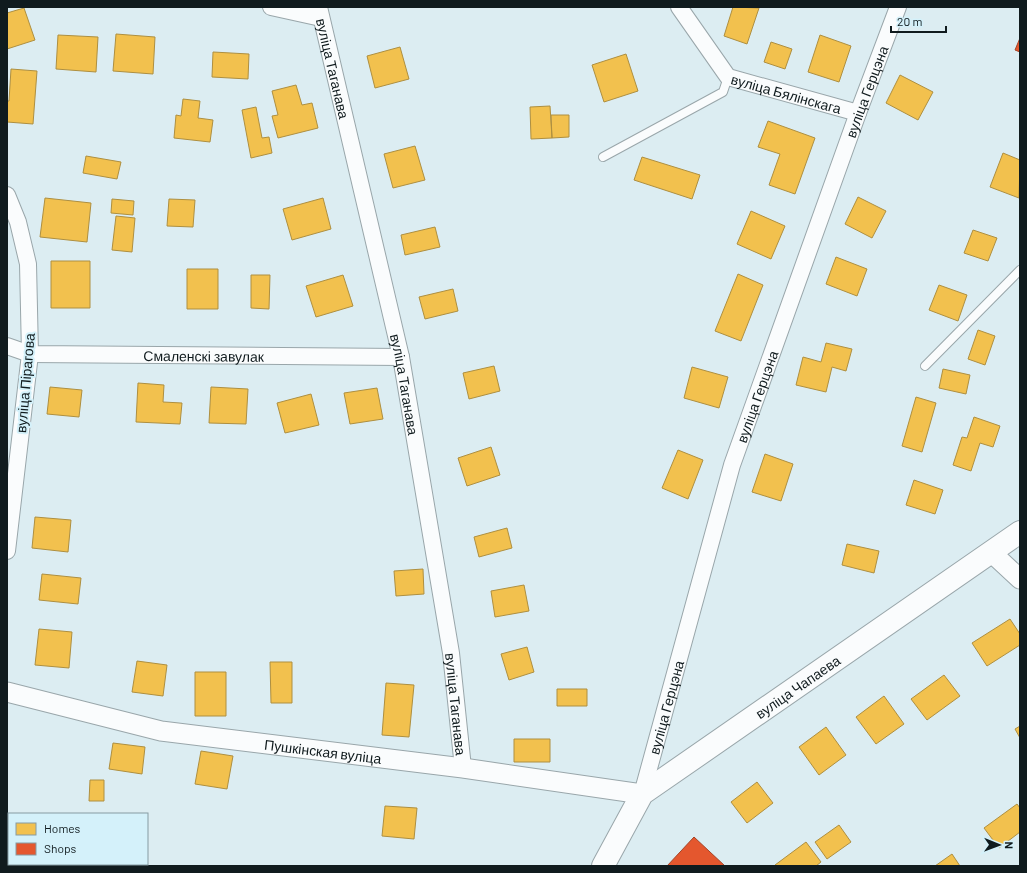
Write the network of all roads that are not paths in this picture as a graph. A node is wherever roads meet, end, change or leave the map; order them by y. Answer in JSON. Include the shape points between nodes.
{"nodes":[{"id":1,"x":270,"y":7,"type":"edge"},
{"id":2,"x":679,"y":7,"type":"edge"},
{"id":3,"x":898,"y":7,"type":"edge"},
{"id":4,"x":320,"y":13,"type":"edge"},
{"id":5,"x":728,"y":77,"type":"junction"},
{"id":6,"x":858,"y":113,"type":"junction"},
{"id":7,"x":603,"y":157,"type":"dead end"},
{"id":8,"x":7,"y":195,"type":"edge"},
{"id":9,"x":1020,"y":270,"type":"edge"},
{"id":10,"x":7,"y":346,"type":"edge"},
{"id":11,"x":30,"y":354,"type":"junction"},
{"id":12,"x":401,"y":357,"type":"junction"},
{"id":13,"x":925,"y":366,"type":"dead end"},
{"id":14,"x":1020,"y":532,"type":"edge"},
{"id":15,"x":7,"y":551,"type":"edge"},
{"id":16,"x":992,"y":553,"type":"junction"},
{"id":17,"x":1020,"y":579,"type":"edge"},
{"id":18,"x":7,"y":692,"type":"edge"},
{"id":19,"x":463,"y":768,"type":"junction"},
{"id":20,"x":642,"y":794,"type":"junction"},
{"id":21,"x":605,"y":865,"type":"edge"}],
"edges":[{"from":1,"to":4,"type":"street"},
{"from":2,"to":5,"type":"street","name":"вуліца Бялінскага"},
{"from":3,"to":6,"type":"street","name":"вуліца Герцэна"},
{"from":4,"to":12,"type":"street","name":"вуліца Таганава"},
{"from":5,"to":6,"type":"street","name":"вуліца Бялінскага"},
{"from":5,"to":7,"type":"lane","via":[[723,92]]},
{"from":6,"to":20,"type":"street","name":"вуліца Герцэна","via":[[732,465]]},
{"from":8,"to":11,"type":"street","name":"вуліца Пірагова","via":[[18,222],[28,264]]},
{"from":9,"to":13,"type":"lane"},
{"from":10,"to":11,"type":"street","name":"Смаленскі завулак"},
{"from":11,"to":12,"type":"street","name":"Смаленскі завулак"},
{"from":11,"to":15,"type":"street","name":"вуліца Пірагова"},
{"from":12,"to":19,"type":"street","name":"вуліца Таганава","via":[[451,653]]},
{"from":14,"to":16,"type":"main road","name":"вуліца Чапаева"},
{"from":16,"to":17,"type":"street"},
{"from":16,"to":20,"type":"main road","name":"вуліца Чапаева"},
{"from":18,"to":19,"type":"street","name":"Пушкінская вуліца","via":[[161,731]]},
{"from":19,"to":20,"type":"street","name":"Пушкінская вуліца"},
{"from":20,"to":21,"type":"main road","name":"вуліца Чапаева"}]}
